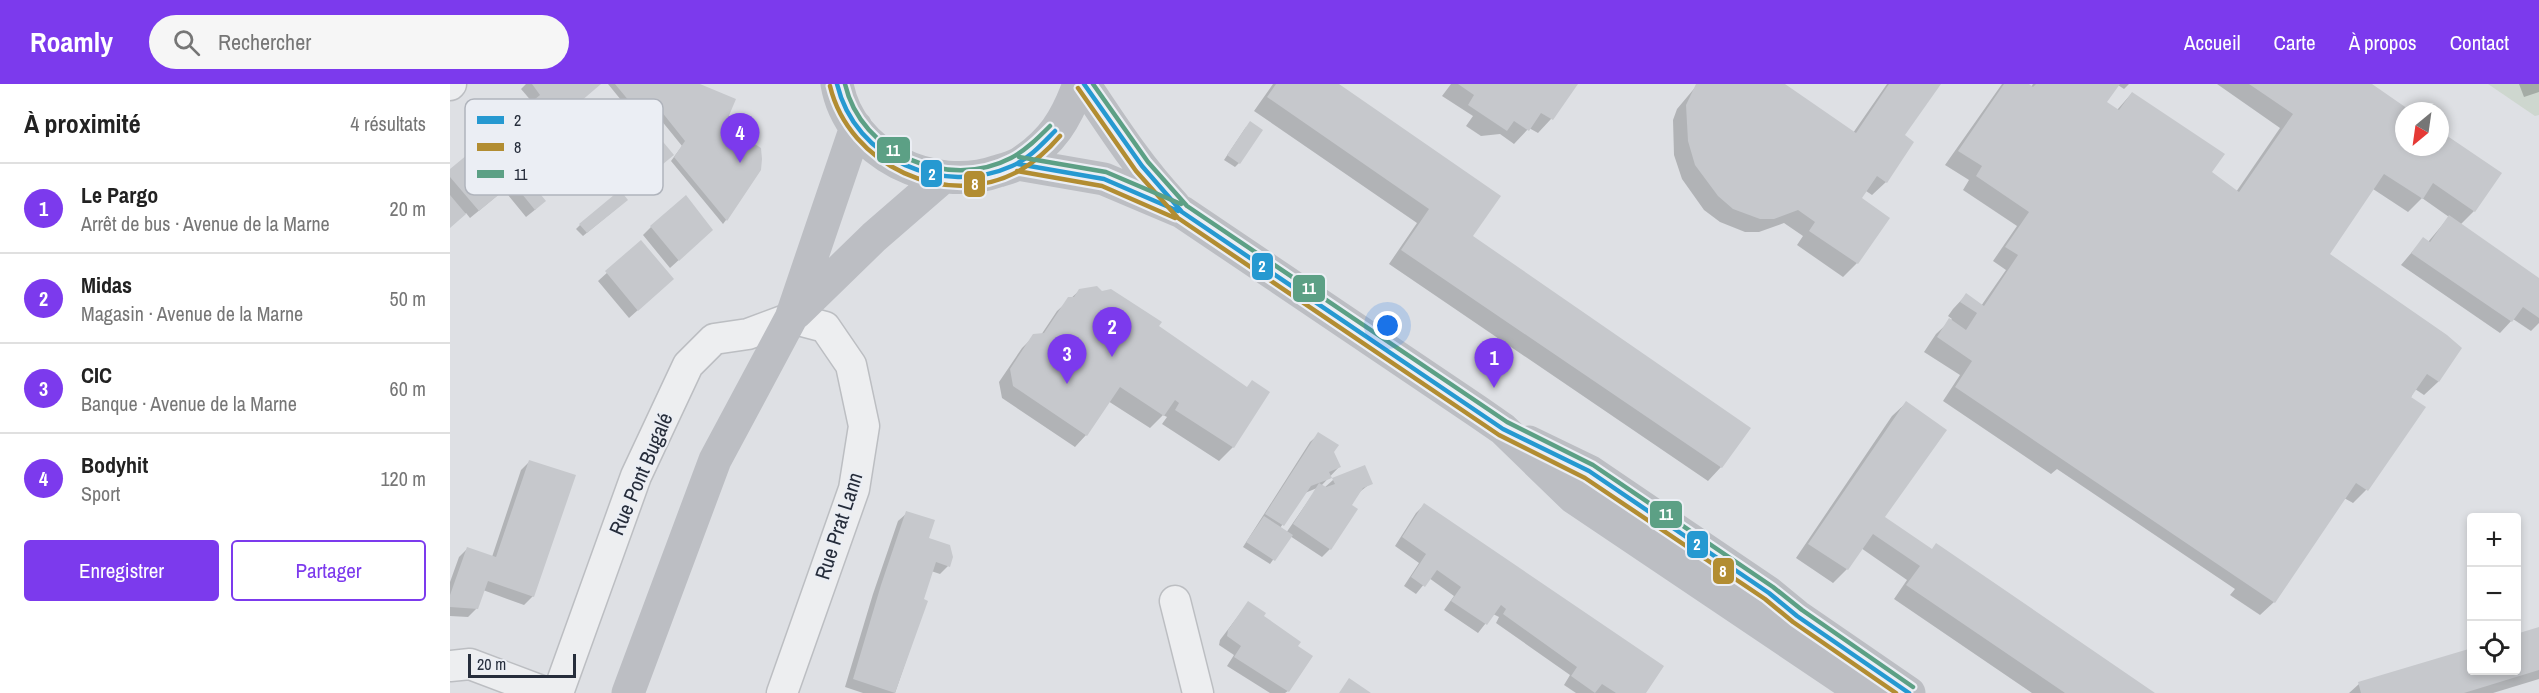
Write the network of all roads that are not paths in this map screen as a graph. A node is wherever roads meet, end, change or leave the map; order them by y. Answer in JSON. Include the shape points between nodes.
{"nodes":[{"id":1,"x":837,"y":84,"type":"edge"},
{"id":2,"x":1079,"y":84,"type":"edge"},
{"id":3,"x":1083,"y":84,"type":"edge"},
{"id":4,"x":855,"y":127,"type":"junction"},
{"id":5,"x":1018,"y":164,"type":"junction"},
{"id":6,"x":942,"y":178,"type":"junction"},
{"id":7,"x":1182,"y":212,"type":"junction"},
{"id":8,"x":791,"y":318,"type":"junction"},
{"id":9,"x":1503,"y":429,"type":"junction"},
{"id":10,"x":1175,"y":601,"type":"dead end"},
{"id":11,"x":450,"y":666,"type":"edge"},
{"id":12,"x":547,"y":693,"type":"edge"},
{"id":13,"x":558,"y":693,"type":"edge"},
{"id":14,"x":628,"y":693,"type":"edge"},
{"id":15,"x":782,"y":693,"type":"edge"},
{"id":16,"x":1197,"y":693,"type":"edge"},
{"id":17,"x":1864,"y":693,"type":"edge"},
{"id":18,"x":1909,"y":693,"type":"edge"}],
"edges":[{"from":1,"to":4,"type":"main road"},
{"from":2,"to":5,"type":"main road","via":[[1068,114],[1046,143]]},
{"from":3,"to":7,"type":"main road","via":[[1142,169]]},
{"from":4,"to":6,"type":"main road","via":[[880,152],[909,170]]},
{"from":4,"to":8,"type":"main road"},
{"from":5,"to":6,"type":"main road","via":[[981,177]]},
{"from":5,"to":7,"type":"main road","via":[[1104,179]]},
{"from":6,"to":8,"type":"main road"},
{"from":7,"to":9,"type":"main road"},
{"from":8,"to":13,"type":"street","name":"Rue Pont Bugalé","via":[[748,334],[714,339],[688,365],[636,476]]},
{"from":8,"to":14,"type":"main road","via":[[715,460]]},
{"from":8,"to":15,"type":"street","name":"Rue Prat Lann","via":[[825,327],[851,365],[864,426],[855,489]]},
{"from":9,"to":17,"type":"main road","via":[[1573,497]]},
{"from":9,"to":18,"type":"main road","via":[[1589,471]]},
{"from":10,"to":16,"type":"street"},
{"from":11,"to":12,"type":"street","via":[[470,664]]}]}
